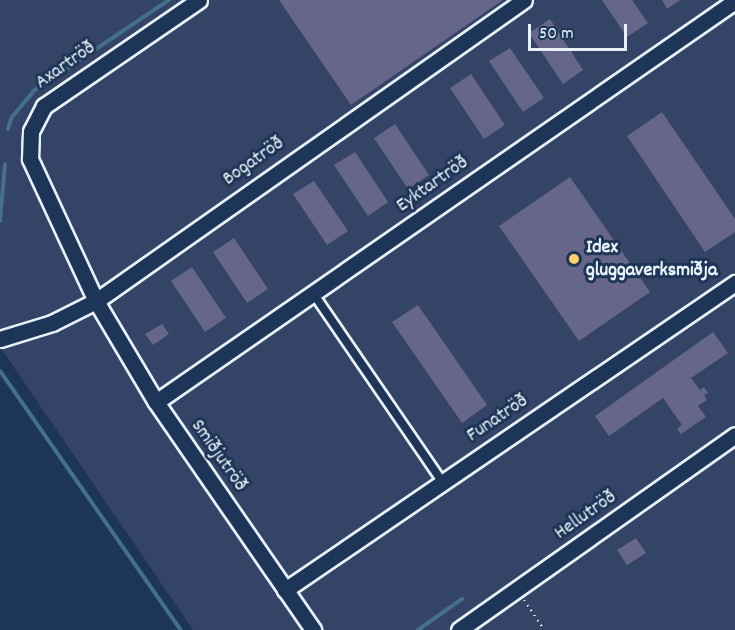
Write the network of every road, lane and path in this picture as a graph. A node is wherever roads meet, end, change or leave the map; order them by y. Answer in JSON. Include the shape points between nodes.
{"nodes":[{"id":1,"x":199,"y":0,"type":"edge"},
{"id":2,"x":524,"y":0,"type":"edge"},
{"id":3,"x":735,"y":1,"type":"edge"},
{"id":4,"x":735,"y":283,"type":"edge"},
{"id":5,"x":313,"y":293,"type":"junction"},
{"id":6,"x":96,"y":301,"type":"junction"},
{"id":7,"x":0,"y":339,"type":"edge"},
{"id":8,"x":156,"y":402,"type":"junction"},
{"id":9,"x":735,"y":435,"type":"edge"},
{"id":10,"x":443,"y":483,"type":"junction"},
{"id":11,"x":285,"y":590,"type":"junction"},
{"id":12,"x":517,"y":590,"type":"junction"},
{"id":13,"x":313,"y":630,"type":"edge"},
{"id":14,"x":459,"y":630,"type":"edge"},
{"id":15,"x":544,"y":630,"type":"edge"}],
"edges":[{"from":1,"to":6,"type":"street","name":"Axartröð","via":[[44,106],[31,131],[30,159]]},
{"from":2,"to":6,"type":"street","name":"Bogatröð"},
{"from":3,"to":5,"type":"street","name":"Eyktartröð"},
{"from":4,"to":10,"type":"street","name":"Funatröð"},
{"from":5,"to":8,"type":"street","name":"Eyktartröð"},
{"from":5,"to":10,"type":"lane"},
{"from":6,"to":7,"type":"street","name":"Bogatröð","via":[[52,323]]},
{"from":6,"to":8,"type":"street","name":"Smiðjutröð"},
{"from":8,"to":11,"type":"street","name":"Smiðjutröð"},
{"from":9,"to":12,"type":"street","name":"Hellutröð"},
{"from":10,"to":11,"type":"street","name":"Funatröð"},
{"from":11,"to":13,"type":"street","name":"Smiðjutröð"},
{"from":12,"to":14,"type":"street","name":"Hellutröð"},
{"from":12,"to":15,"type":"path"}]}
